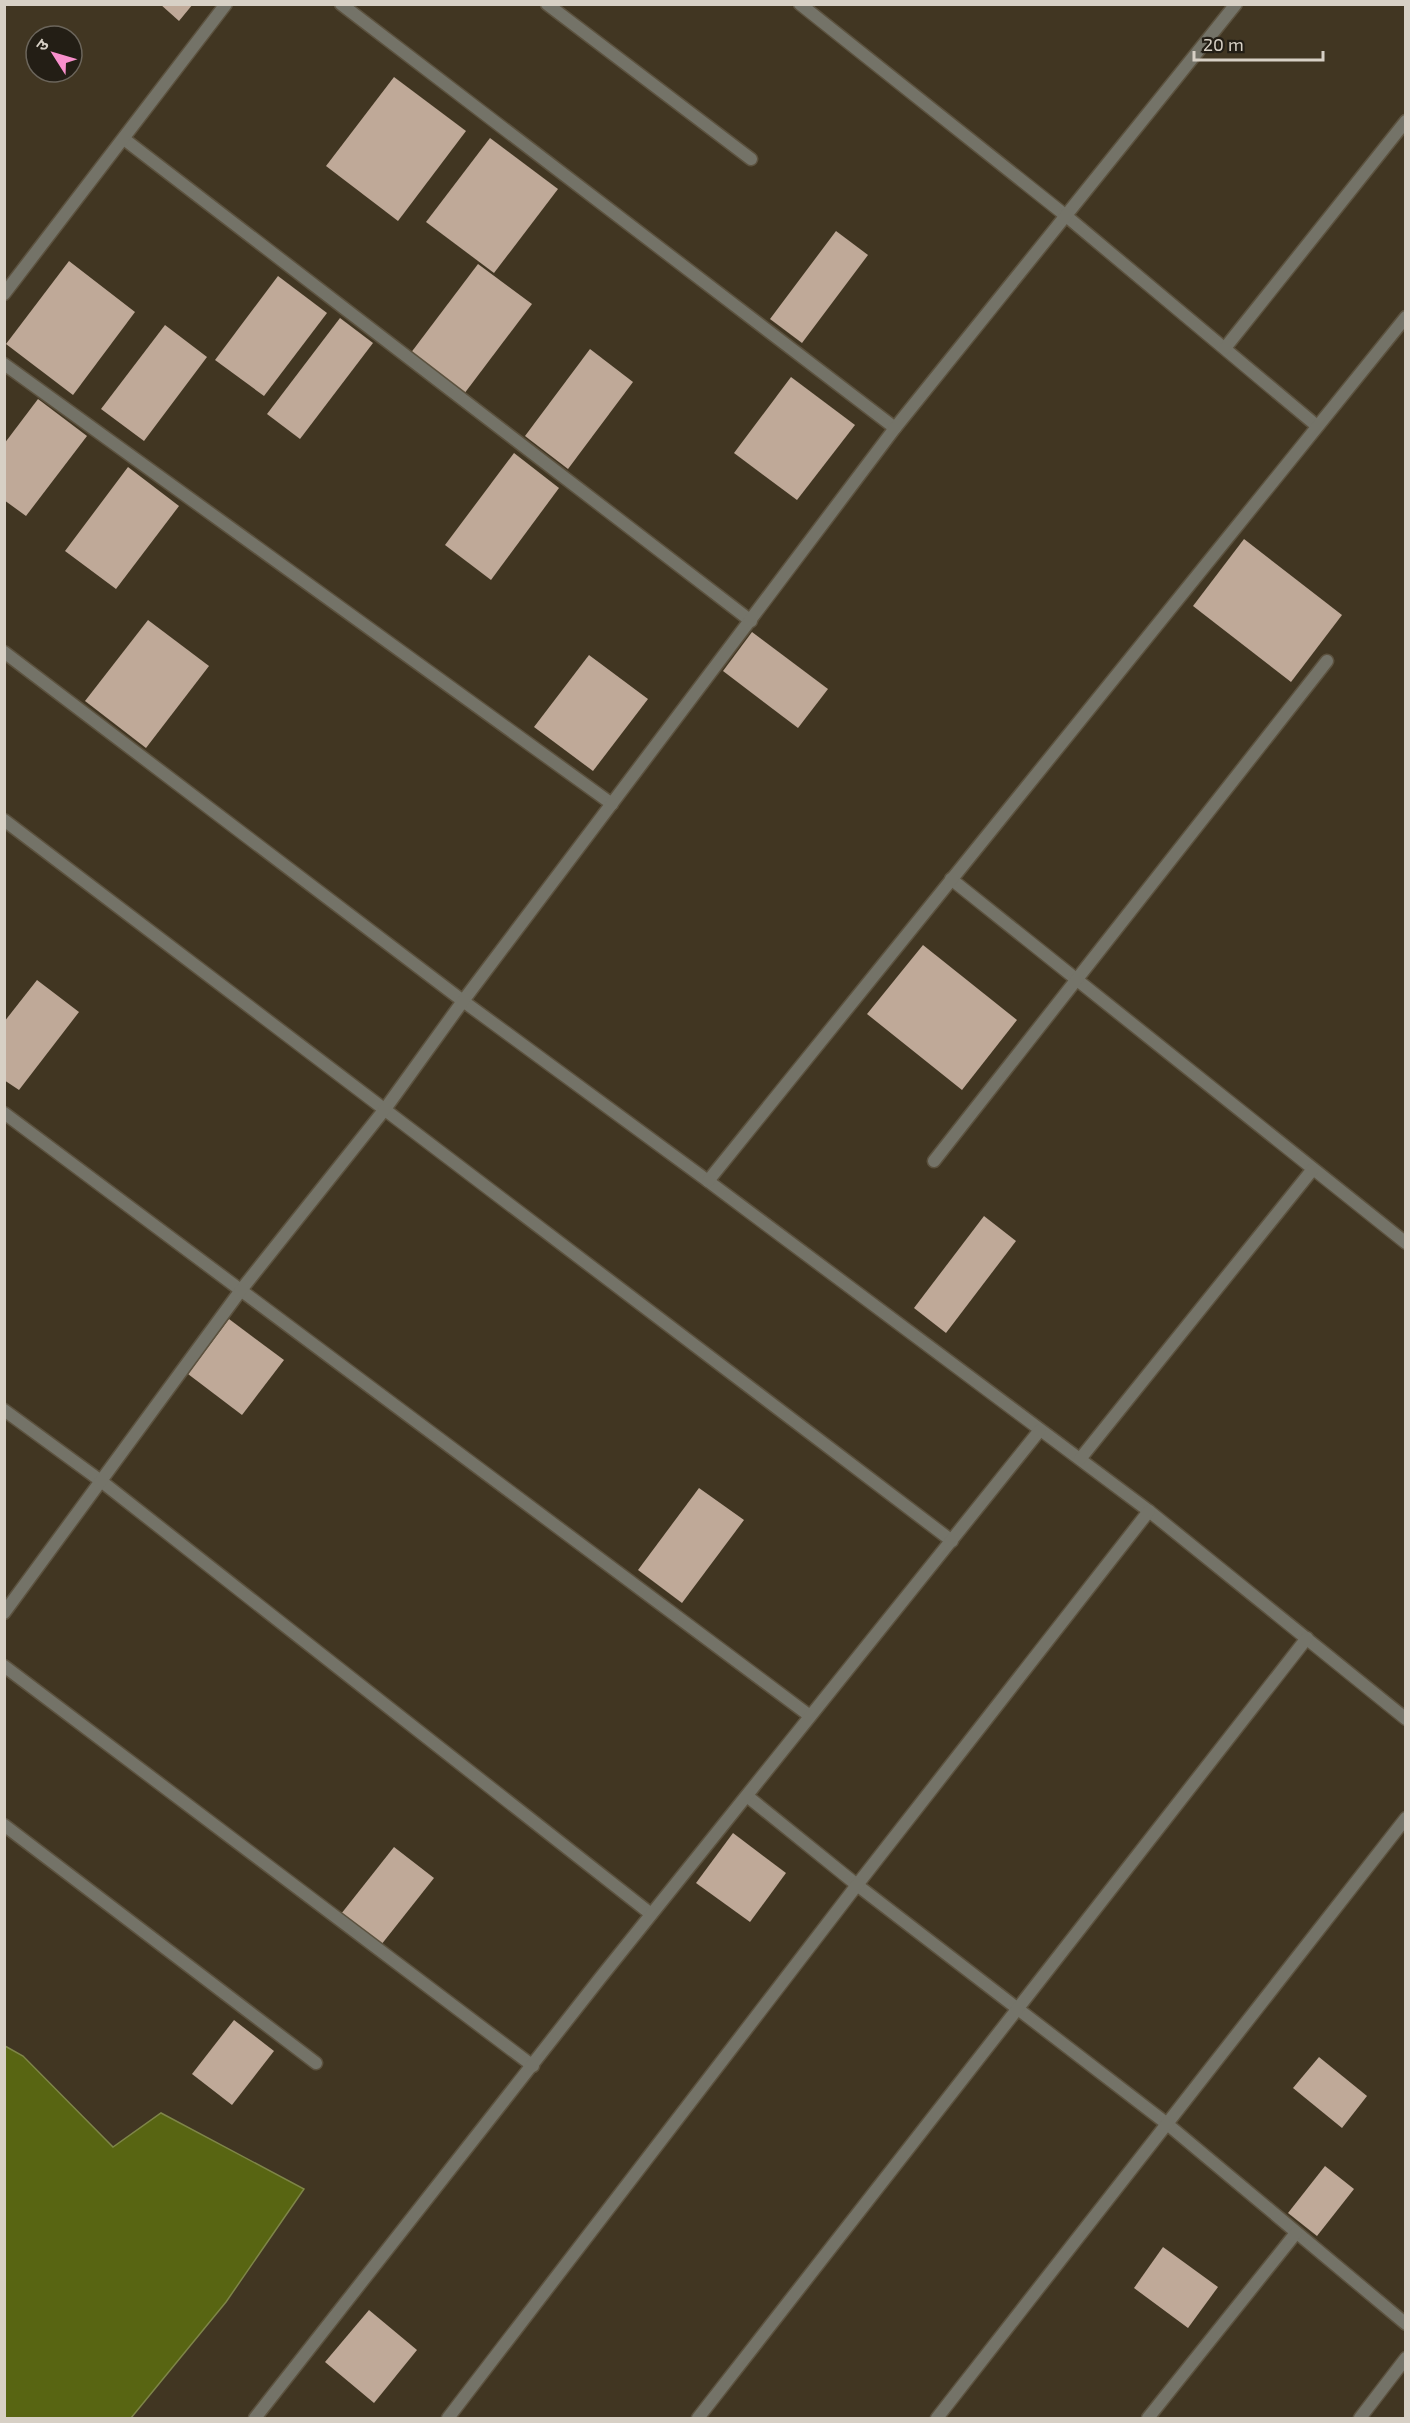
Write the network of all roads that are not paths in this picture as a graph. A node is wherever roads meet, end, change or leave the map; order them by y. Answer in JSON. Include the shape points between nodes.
{"nodes":[{"id":1,"x":226,"y":4,"type":"edge"},
{"id":2,"x":341,"y":4,"type":"edge"},
{"id":3,"x":547,"y":4,"type":"edge"},
{"id":4,"x":800,"y":4,"type":"edge"},
{"id":5,"x":1236,"y":4,"type":"edge"},
{"id":6,"x":1406,"y":121,"type":"edge"},
{"id":7,"x":124,"y":139,"type":"junction"},
{"id":8,"x":751,"y":159,"type":"dead end"},
{"id":9,"x":1065,"y":215,"type":"junction"},
{"id":10,"x":4,"y":294,"type":"edge"},
{"id":11,"x":1406,"y":317,"type":"edge"},
{"id":12,"x":1225,"y":348,"type":"junction"},
{"id":13,"x":4,"y":364,"type":"edge"},
{"id":14,"x":1317,"y":426,"type":"junction"},
{"id":15,"x":895,"y":428,"type":"junction"},
{"id":16,"x":751,"y":621,"type":"junction"},
{"id":17,"x":4,"y":652,"type":"edge"},
{"id":18,"x":1327,"y":661,"type":"dead end"},
{"id":19,"x":612,"y":804,"type":"junction"},
{"id":20,"x":4,"y":820,"type":"edge"},
{"id":21,"x":951,"y":879,"type":"junction"},
{"id":22,"x":1078,"y":979,"type":"junction"},
{"id":23,"x":463,"y":1001,"type":"junction"},
{"id":24,"x":385,"y":1109,"type":"junction"},
{"id":25,"x":4,"y":1113,"type":"edge"},
{"id":26,"x":934,"y":1161,"type":"dead end"},
{"id":27,"x":1313,"y":1168,"type":"junction"},
{"id":28,"x":708,"y":1181,"type":"junction"},
{"id":29,"x":1406,"y":1243,"type":"edge"},
{"id":30,"x":241,"y":1290,"type":"junction"},
{"id":31,"x":4,"y":1410,"type":"edge"},
{"id":32,"x":1040,"y":1430,"type":"junction"},
{"id":33,"x":1080,"y":1459,"type":"junction"},
{"id":34,"x":101,"y":1481,"type":"junction"},
{"id":35,"x":1149,"y":1511,"type":"junction"},
{"id":36,"x":951,"y":1541,"type":"junction"},
{"id":37,"x":4,"y":1613,"type":"edge"},
{"id":38,"x":1307,"y":1638,"type":"junction"},
{"id":39,"x":4,"y":1666,"type":"edge"},
{"id":40,"x":810,"y":1716,"type":"junction"},
{"id":41,"x":1406,"y":1719,"type":"edge"},
{"id":42,"x":747,"y":1796,"type":"junction"},
{"id":43,"x":1406,"y":1818,"type":"edge"},
{"id":44,"x":4,"y":1825,"type":"edge"},
{"id":45,"x":857,"y":1885,"type":"junction"},
{"id":46,"x":651,"y":1914,"type":"junction"},
{"id":47,"x":1017,"y":2008,"type":"junction"},
{"id":48,"x":316,"y":2063,"type":"dead end"},
{"id":49,"x":533,"y":2066,"type":"junction"},
{"id":50,"x":1166,"y":2123,"type":"junction"},
{"id":51,"x":1296,"y":2232,"type":"junction"},
{"id":52,"x":1406,"y":2324,"type":"edge"},
{"id":53,"x":1406,"y":2358,"type":"edge"},
{"id":54,"x":255,"y":2418,"type":"edge"},
{"id":55,"x":448,"y":2418,"type":"edge"},
{"id":56,"x":698,"y":2418,"type":"edge"},
{"id":57,"x":937,"y":2418,"type":"edge"},
{"id":58,"x":1148,"y":2418,"type":"edge"},
{"id":59,"x":1360,"y":2418,"type":"edge"}],
"edges":[{"from":1,"to":7,"type":"street"},
{"from":2,"to":15,"type":"street"},
{"from":3,"to":8,"type":"street"},
{"from":4,"to":9,"type":"street"},
{"from":5,"to":9,"type":"street"},
{"from":6,"to":12,"type":"street"},
{"from":7,"to":10,"type":"street"},
{"from":7,"to":16,"type":"street"},
{"from":9,"to":12,"type":"street"},
{"from":9,"to":15,"type":"street"},
{"from":11,"to":14,"type":"street"},
{"from":12,"to":14,"type":"street"},
{"from":13,"to":19,"type":"street"},
{"from":14,"to":21,"type":"street"},
{"from":15,"to":16,"type":"street"},
{"from":16,"to":19,"type":"street"},
{"from":17,"to":23,"type":"street"},
{"from":18,"to":22,"type":"street"},
{"from":19,"to":23,"type":"street"},
{"from":20,"to":24,"type":"street"},
{"from":21,"to":22,"type":"street"},
{"from":21,"to":28,"type":"street"},
{"from":22,"to":26,"type":"street"},
{"from":22,"to":27,"type":"street"},
{"from":23,"to":24,"type":"street"},
{"from":23,"to":28,"type":"street"},
{"from":24,"to":30,"type":"street"},
{"from":24,"to":36,"type":"street"},
{"from":25,"to":30,"type":"street"},
{"from":27,"to":29,"type":"street"},
{"from":27,"to":33,"type":"street"},
{"from":28,"to":32,"type":"street"},
{"from":30,"to":34,"type":"street"},
{"from":30,"to":40,"type":"street"},
{"from":31,"to":34,"type":"street"},
{"from":32,"to":33,"type":"street"},
{"from":32,"to":36,"type":"street"},
{"from":33,"to":35,"type":"street"},
{"from":34,"to":37,"type":"street"},
{"from":34,"to":46,"type":"street"},
{"from":35,"to":38,"type":"street"},
{"from":35,"to":45,"type":"street"},
{"from":36,"to":40,"type":"street"},
{"from":38,"to":41,"type":"street"},
{"from":38,"to":47,"type":"street"},
{"from":39,"to":49,"type":"street"},
{"from":40,"to":42,"type":"street"},
{"from":42,"to":45,"type":"street"},
{"from":42,"to":46,"type":"street"},
{"from":43,"to":50,"type":"street"},
{"from":44,"to":48,"type":"street"},
{"from":45,"to":47,"type":"street"},
{"from":45,"to":55,"type":"street"},
{"from":46,"to":49,"type":"street"},
{"from":47,"to":50,"type":"street"},
{"from":47,"to":56,"type":"street"},
{"from":49,"to":54,"type":"street"},
{"from":50,"to":51,"type":"street"},
{"from":50,"to":57,"type":"street"},
{"from":51,"to":52,"type":"street"},
{"from":51,"to":58,"type":"street"},
{"from":53,"to":59,"type":"street"}]}
